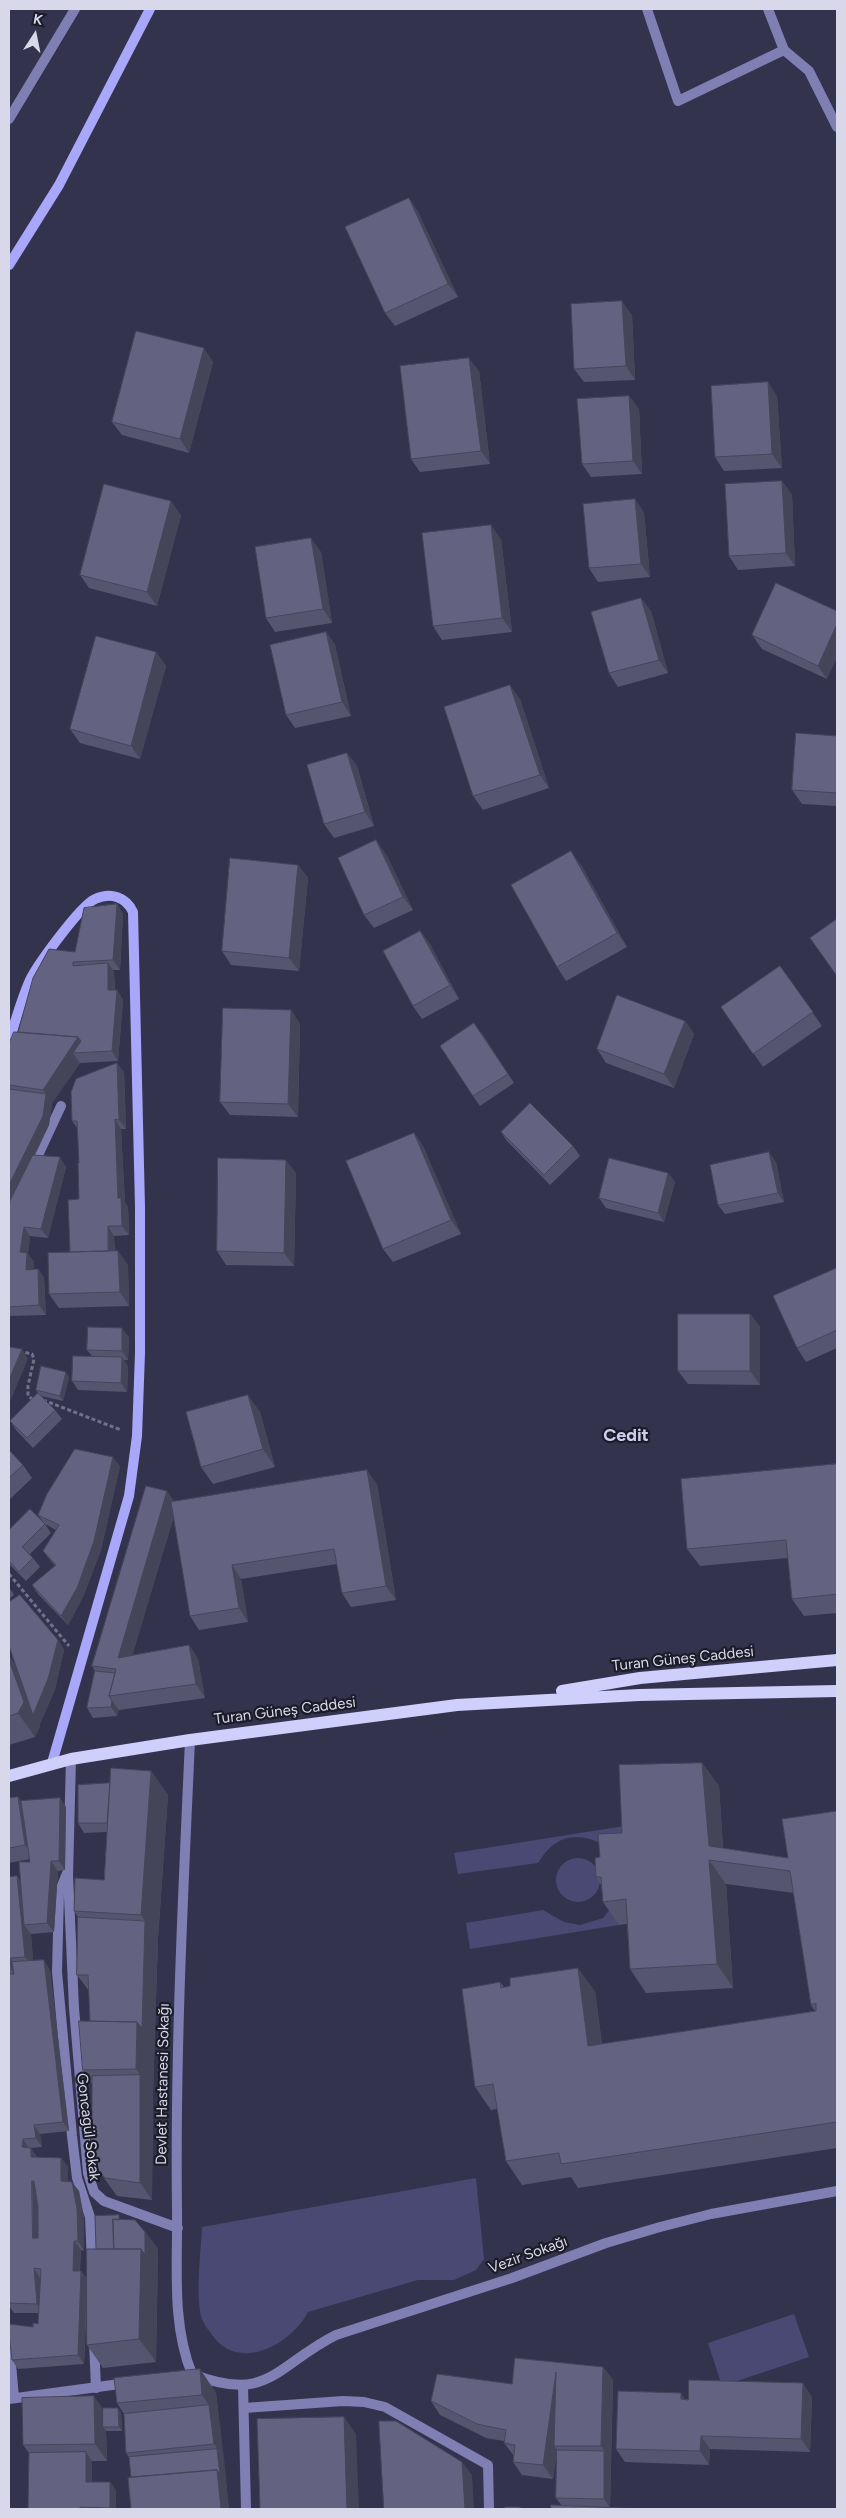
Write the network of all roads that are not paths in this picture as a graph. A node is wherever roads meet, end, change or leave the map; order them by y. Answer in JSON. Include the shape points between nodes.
{"nodes":[{"id":1,"x":75,"y":9,"type":"edge"},
{"id":2,"x":150,"y":9,"type":"edge"},
{"id":3,"x":647,"y":9,"type":"edge"},
{"id":4,"x":768,"y":9,"type":"edge"},
{"id":5,"x":784,"y":50,"type":"junction"},
{"id":6,"x":9,"y":119,"type":"edge"},
{"id":7,"x":837,"y":127,"type":"edge"},
{"id":8,"x":9,"y":265,"type":"edge"},
{"id":9,"x":9,"y":1042,"type":"edge"},
{"id":10,"x":61,"y":1106,"type":"dead end"},
{"id":11,"x":27,"y":1177,"type":"edge"},
{"id":12,"x":837,"y":1660,"type":"edge"},
{"id":13,"x":837,"y":1691,"type":"edge"},
{"id":14,"x":504,"y":1701,"type":"junction"},
{"id":15,"x":190,"y":1740,"type":"junction"},
{"id":16,"x":72,"y":1759,"type":"junction"},
{"id":17,"x":52,"y":1763,"type":"junction"},
{"id":18,"x":9,"y":1776,"type":"edge"},
{"id":19,"x":68,"y":1871,"type":"junction"},
{"id":20,"x":837,"y":2192,"type":"edge"},
{"id":21,"x":178,"y":2228,"type":"junction"},
{"id":22,"x":93,"y":2272,"type":"edge"},
{"id":23,"x":94,"y":2335,"type":"edge"},
{"id":24,"x":9,"y":2341,"type":"edge"},
{"id":25,"x":135,"y":2382,"type":"edge"},
{"id":26,"x":243,"y":2386,"type":"junction"},
{"id":27,"x":96,"y":2388,"type":"junction"},
{"id":28,"x":11,"y":2398,"type":"edge"},
{"id":29,"x":244,"y":2408,"type":"junction"},
{"id":30,"x":246,"y":2509,"type":"edge"},
{"id":31,"x":489,"y":2509,"type":"edge"}],
"edges":[{"from":1,"to":6,"type":"street"},
{"from":2,"to":8,"type":"main road","via":[[59,185]]},
{"from":3,"to":5,"type":"street","via":[[678,101]]},
{"from":4,"to":5,"type":"street"},
{"from":5,"to":7,"type":"street","via":[[809,71]]},
{"from":9,"to":17,"type":"main road","via":[[31,979],[50,949],[83,910],[94,900],[106,896],[119,896],[128,903],[133,912],[138,1059],[140,1353],[137,1436],[129,1496]]},
{"from":10,"to":11,"type":"street"},
{"from":12,"to":14,"type":"main road","name":"Turan Güneş Caddesi","via":[[640,1678]]},
{"from":13,"to":14,"type":"main road","name":"Turan Güneş Caddesi"},
{"from":14,"to":15,"type":"main road","name":"Turan Güneş Caddesi"},
{"from":15,"to":16,"type":"main road","name":"Turan Güneş Caddesi"},
{"from":15,"to":21,"type":"street","name":"Devlet Hastanesi Sokağı","via":[[178,2018]]},
{"from":16,"to":17,"type":"main road","name":"Turan Güneş Caddesi"},
{"from":16,"to":19,"type":"street","name":"Goncagül Sokak"},
{"from":17,"to":18,"type":"main road","name":"Turan Güneş Caddesi"},
{"from":19,"to":21,"type":"street","name":"Goncagül Sokak","via":[[74,2008],[91,2186],[97,2197],[104,2201]]},
{"from":19,"to":22,"type":"street","name":"Goncagül Sokak","via":[[59,1893],[57,1972],[77,2178],[90,2217]]},
{"from":20,"to":26,"type":"street","name":"Vezir Sokağı","via":[[712,2214],[606,2243],[512,2278],[336,2335],[273,2376]]},
{"from":21,"to":26,"type":"street","name":"Devlet Hastanesi Sokağı","via":[[179,2315],[188,2375]]},
{"from":23,"to":27,"type":"street"},
{"from":24,"to":28,"type":"street"},
{"from":25,"to":27,"type":"street"},
{"from":26,"to":29,"type":"street"},
{"from":27,"to":28,"type":"street"},
{"from":29,"to":30,"type":"street"},
{"from":29,"to":31,"type":"street","via":[[343,2400],[385,2407],[488,2465]]}]}
